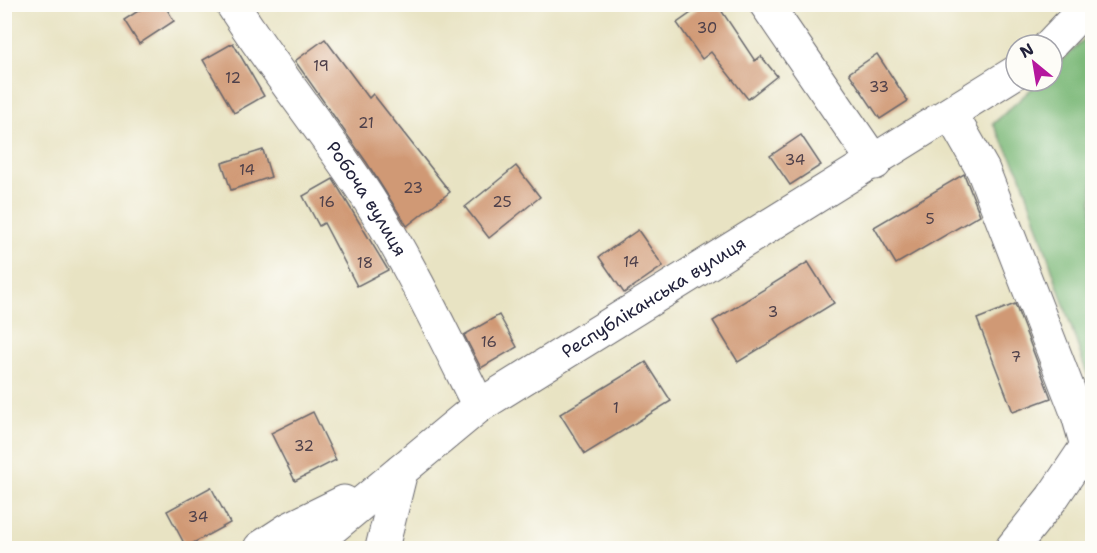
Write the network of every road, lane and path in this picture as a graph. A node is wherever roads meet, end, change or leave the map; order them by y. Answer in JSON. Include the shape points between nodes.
{"nodes":[{"id":1,"x":232,"y":4,"type":"edge"},
{"id":2,"x":766,"y":4,"type":"edge"},
{"id":3,"x":1089,"y":4,"type":"edge"},
{"id":4,"x":1061,"y":33,"type":"edge"},
{"id":5,"x":1004,"y":80,"type":"edge"},
{"id":6,"x":951,"y":114,"type":"junction"},
{"id":7,"x":874,"y":163,"type":"junction"},
{"id":8,"x":479,"y":406,"type":"junction"},
{"id":9,"x":1090,"y":455,"type":"edge"},
{"id":10,"x":401,"y":471,"type":"junction"},
{"id":11,"x":260,"y":549,"type":"edge"},
{"id":12,"x":308,"y":549,"type":"edge"},
{"id":13,"x":382,"y":549,"type":"edge"},
{"id":14,"x":1012,"y":549,"type":"edge"}],
"edges":[{"from":1,"to":8,"type":"street","name":"Робоча вулиця","via":[[369,200],[416,280]]},
{"from":2,"to":7,"type":"street"},
{"from":3,"to":4,"type":"street"},
{"from":5,"to":6,"type":"street","name":"Республіканська вулиця"},
{"from":6,"to":7,"type":"street","name":"Республіканська вулиця"},
{"from":6,"to":9,"type":"street","via":[[982,170]]},
{"from":7,"to":8,"type":"street","name":"Республіканська вулиця"},
{"from":8,"to":10,"type":"street","name":"Республіканська вулиця"},
{"from":9,"to":14,"type":"street"},
{"from":10,"to":11,"type":"street","via":[[289,529]]},
{"from":10,"to":12,"type":"street","name":"Республіканська вулиця"},
{"from":10,"to":13,"type":"street"}]}
